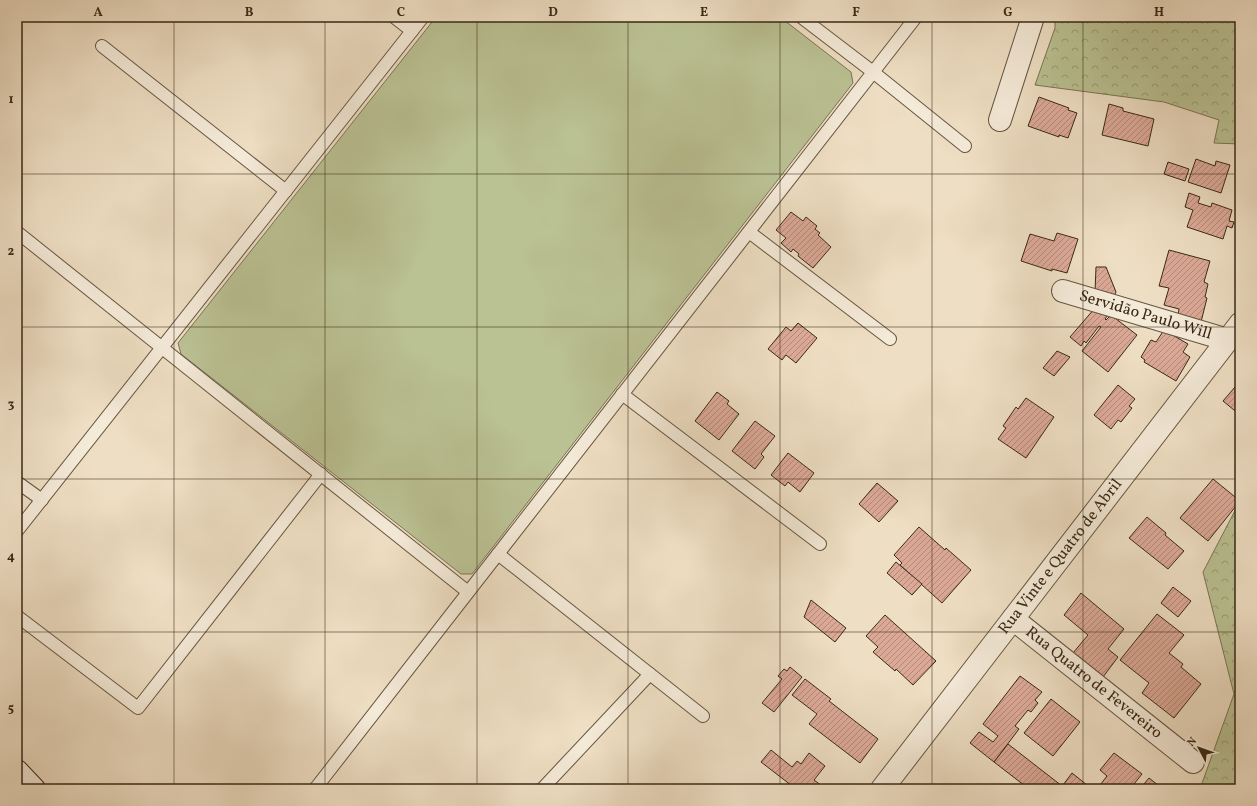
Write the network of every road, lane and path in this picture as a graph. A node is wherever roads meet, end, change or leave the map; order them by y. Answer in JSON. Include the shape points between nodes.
{"nodes":[{"id":1,"x":394,"y":17,"type":"edge"},
{"id":2,"x":423,"y":17,"type":"edge"},
{"id":3,"x":801,"y":17,"type":"edge"},
{"id":4,"x":916,"y":17,"type":"edge"},
{"id":5,"x":1033,"y":17,"type":"edge"},
{"id":6,"x":412,"y":31,"type":"junction"},
{"id":7,"x":102,"y":46,"type":"dead end"},
{"id":8,"x":873,"y":72,"type":"junction"},
{"id":9,"x":1000,"y":120,"type":"dead end"},
{"id":10,"x":965,"y":146,"type":"dead end"},
{"id":11,"x":286,"y":192,"type":"junction"},
{"id":12,"x":17,"y":232,"type":"edge"},
{"id":13,"x":748,"y":232,"type":"junction"},
{"id":14,"x":1063,"y":291,"type":"dead end"},
{"id":15,"x":1234,"y":332,"type":"edge"},
{"id":16,"x":890,"y":339,"type":"dead end"},
{"id":17,"x":162,"y":348,"type":"junction"},
{"id":18,"x":622,"y":394,"type":"junction"},
{"id":19,"x":321,"y":474,"type":"junction"},
{"id":20,"x":17,"y":482,"type":"edge"},
{"id":21,"x":42,"y":500,"type":"junction"},
{"id":22,"x":17,"y":531,"type":"edge"},
{"id":23,"x":820,"y":544,"type":"dead end"},
{"id":24,"x":498,"y":554,"type":"junction"},
{"id":25,"x":468,"y":592,"type":"junction"},
{"id":26,"x":17,"y":616,"type":"edge"},
{"id":27,"x":1014,"y":619,"type":"junction"},
{"id":28,"x":650,"y":674,"type":"junction"},
{"id":29,"x":703,"y":716,"type":"dead end"},
{"id":30,"x":1193,"y":762,"type":"dead end"},
{"id":31,"x":17,"y":771,"type":"edge"},
{"id":32,"x":34,"y":789,"type":"edge"},
{"id":33,"x":315,"y":789,"type":"edge"},
{"id":34,"x":542,"y":789,"type":"edge"},
{"id":35,"x":882,"y":789,"type":"edge"}],
"edges":[{"from":1,"to":6,"type":"lane"},
{"from":2,"to":6,"type":"lane"},
{"from":3,"to":8,"type":"lane"},
{"from":4,"to":8,"type":"lane"},
{"from":5,"to":9,"type":"street"},
{"from":6,"to":11,"type":"lane"},
{"from":7,"to":11,"type":"lane"},
{"from":8,"to":10,"type":"lane"},
{"from":8,"to":13,"type":"lane"},
{"from":11,"to":17,"type":"lane"},
{"from":12,"to":17,"type":"lane"},
{"from":13,"to":16,"type":"lane"},
{"from":13,"to":18,"type":"lane"},
{"from":14,"to":15,"type":"street","name":"Servidão Paulo Will"},
{"from":15,"to":27,"type":"street","name":"Rua Vinte e Quatro de Abril"},
{"from":17,"to":19,"type":"lane"},
{"from":17,"to":21,"type":"lane"},
{"from":18,"to":23,"type":"lane"},
{"from":18,"to":24,"type":"lane"},
{"from":19,"to":25,"type":"lane"},
{"from":19,"to":26,"type":"lane","via":[[138,708]]},
{"from":20,"to":21,"type":"lane"},
{"from":21,"to":22,"type":"lane"},
{"from":24,"to":25,"type":"lane"},
{"from":24,"to":28,"type":"lane"},
{"from":25,"to":33,"type":"lane"},
{"from":27,"to":30,"type":"street","name":"Rua Quatro de Fevereiro"},
{"from":27,"to":35,"type":"street","name":"Rua Vinte e Quatro de Abril"},
{"from":28,"to":29,"type":"lane"},
{"from":28,"to":34,"type":"lane"},
{"from":31,"to":32,"type":"street"}]}
